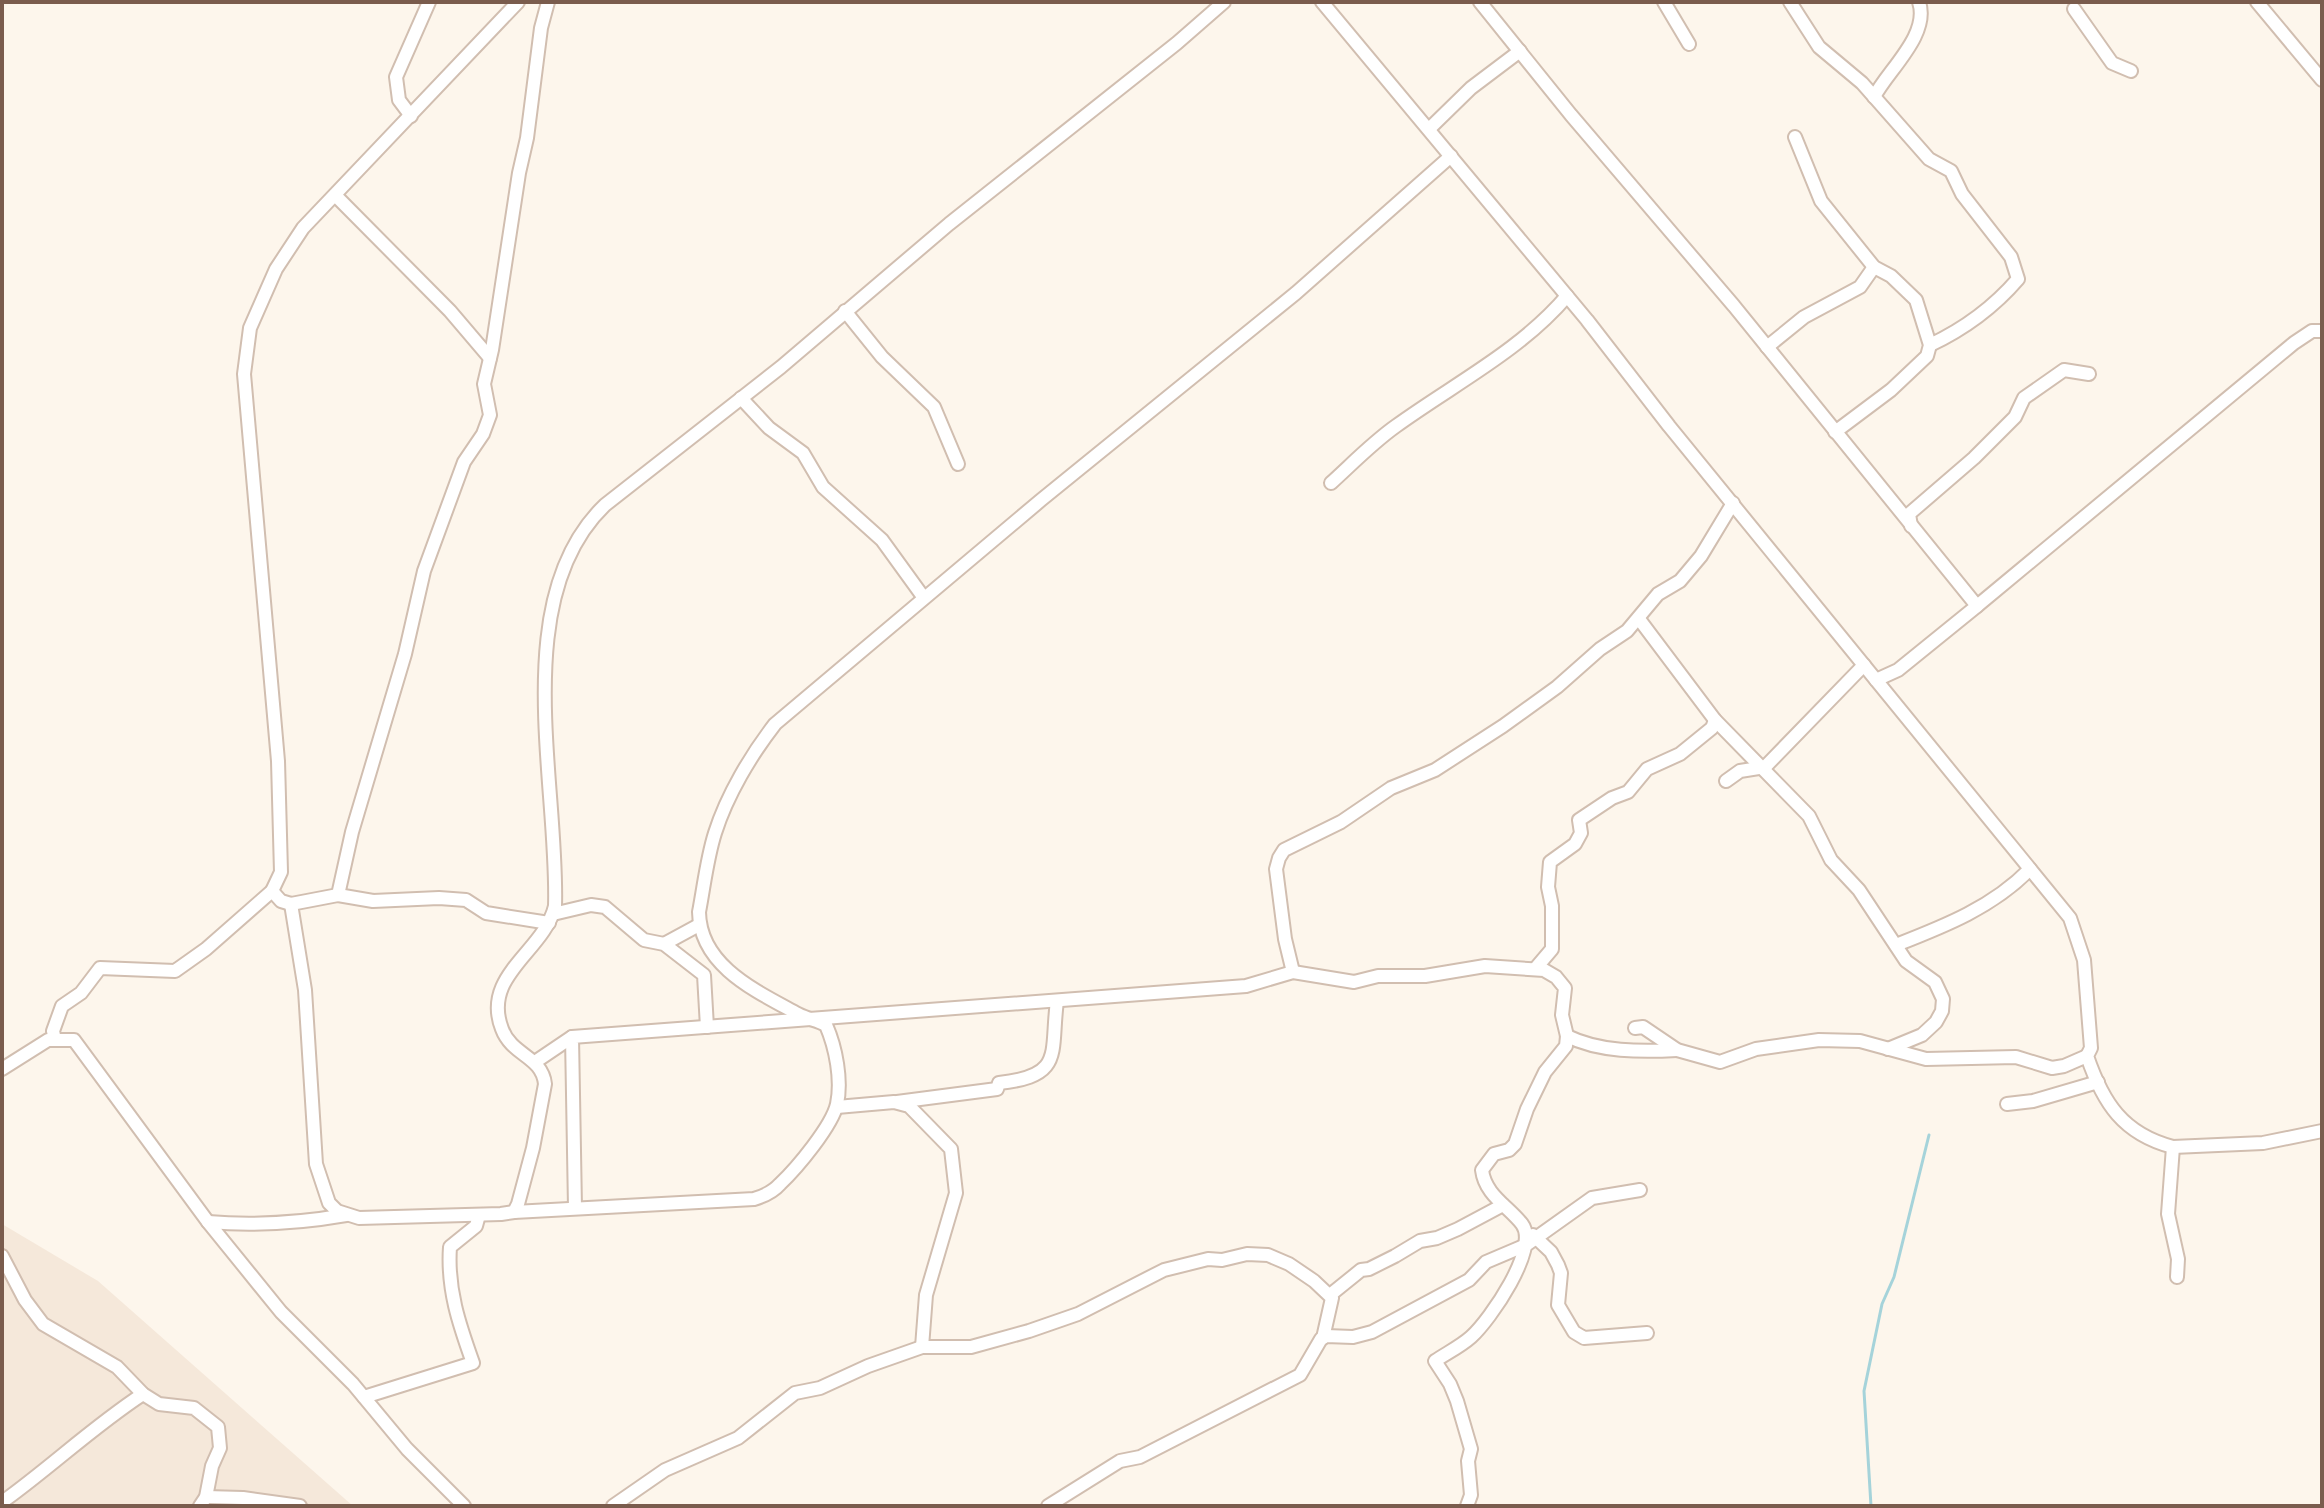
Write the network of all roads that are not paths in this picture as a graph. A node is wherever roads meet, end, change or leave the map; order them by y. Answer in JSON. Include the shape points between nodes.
{"nodes":[{"id":1,"x":429,"y":2,"type":"edge"},
{"id":2,"x":518,"y":2,"type":"edge"},
{"id":3,"x":548,"y":2,"type":"edge"},
{"id":4,"x":1224,"y":2,"type":"edge"},
{"id":5,"x":1322,"y":2,"type":"edge"},
{"id":6,"x":1480,"y":2,"type":"edge"},
{"id":7,"x":1664,"y":2,"type":"edge"},
{"id":8,"x":1790,"y":2,"type":"edge"},
{"id":9,"x":1919,"y":2,"type":"edge"},
{"id":10,"x":2257,"y":2,"type":"edge"},
{"id":11,"x":2074,"y":4,"type":"edge"},
{"id":12,"x":1689,"y":44,"type":"dead end"},
{"id":13,"x":1520,"y":51,"type":"junction"},
{"id":14,"x":2131,"y":71,"type":"dead end"},
{"id":15,"x":2322,"y":80,"type":"edge"},
{"id":16,"x":1874,"y":97,"type":"junction"},
{"id":17,"x":411,"y":116,"type":"junction"},
{"id":18,"x":1429,"y":129,"type":"junction"},
{"id":19,"x":1795,"y":137,"type":"dead end"},
{"id":20,"x":1451,"y":156,"type":"junction"},
{"id":21,"x":335,"y":195,"type":"junction"},
{"id":22,"x":1874,"y":267,"type":"junction"},
{"id":23,"x":1567,"y":296,"type":"junction"},
{"id":24,"x":845,"y":311,"type":"junction"},
{"id":25,"x":2322,"y":331,"type":"edge"},
{"id":26,"x":1930,"y":345,"type":"junction"},
{"id":27,"x":1767,"y":347,"type":"junction"},
{"id":28,"x":490,"y":358,"type":"junction"},
{"id":29,"x":2089,"y":374,"type":"dead end"},
{"id":30,"x":741,"y":398,"type":"junction"},
{"id":31,"x":1835,"y":432,"type":"junction"},
{"id":32,"x":958,"y":464,"type":"dead end"},
{"id":33,"x":1331,"y":483,"type":"dead end"},
{"id":34,"x":1733,"y":503,"type":"junction"},
{"id":35,"x":1911,"y":526,"type":"junction"},
{"id":36,"x":924,"y":598,"type":"junction"},
{"id":37,"x":1977,"y":606,"type":"junction"},
{"id":38,"x":1639,"y":619,"type":"junction"},
{"id":39,"x":1864,"y":665,"type":"junction"},
{"id":40,"x":1876,"y":680,"type":"junction"},
{"id":41,"x":1715,"y":720,"type":"junction"},
{"id":42,"x":1762,"y":768,"type":"junction"},
{"id":43,"x":1726,"y":781,"type":"dead end"},
{"id":44,"x":2030,"y":869,"type":"junction"},
{"id":45,"x":272,"y":891,"type":"junction"},
{"id":46,"x":338,"y":895,"type":"junction"},
{"id":47,"x":291,"y":904,"type":"junction"},
{"id":48,"x":551,"y":919,"type":"junction"},
{"id":49,"x":700,"y":930,"type":"junction"},
{"id":50,"x":664,"y":944,"type":"junction"},
{"id":51,"x":1896,"y":945,"type":"junction"},
{"id":52,"x":1535,"y":969,"type":"junction"},
{"id":53,"x":1293,"y":972,"type":"junction"},
{"id":54,"x":704,"y":975,"type":"junction"},
{"id":55,"x":1057,"y":1001,"type":"junction"},
{"id":56,"x":814,"y":1019,"type":"junction"},
{"id":57,"x":707,"y":1027,"type":"junction"},
{"id":58,"x":1635,"y":1028,"type":"dead end"},
{"id":59,"x":1567,"y":1036,"type":"junction"},
{"id":60,"x":572,"y":1037,"type":"junction"},
{"id":61,"x":55,"y":1040,"type":"junction"},
{"id":62,"x":1888,"y":1049,"type":"junction"},
{"id":63,"x":1677,"y":1050,"type":"junction"},
{"id":64,"x":2087,"y":1056,"type":"junction"},
{"id":65,"x":535,"y":1062,"type":"junction"},
{"id":66,"x":2,"y":1069,"type":"edge"},
{"id":67,"x":2098,"y":1082,"type":"junction"},
{"id":68,"x":894,"y":1102,"type":"junction"},
{"id":69,"x":2007,"y":1104,"type":"dead end"},
{"id":70,"x":837,"y":1107,"type":"junction"},
{"id":71,"x":2322,"y":1131,"type":"edge"},
{"id":72,"x":2173,"y":1147,"type":"junction"},
{"id":73,"x":1640,"y":1190,"type":"dead end"},
{"id":74,"x":1503,"y":1205,"type":"junction"},
{"id":75,"x":575,"y":1208,"type":"junction"},
{"id":76,"x":514,"y":1212,"type":"junction"},
{"id":77,"x":346,"y":1215,"type":"junction"},
{"id":78,"x":479,"y":1215,"type":"junction"},
{"id":79,"x":208,"y":1222,"type":"junction"},
{"id":80,"x":1531,"y":1241,"type":"junction"},
{"id":81,"x":2,"y":1256,"type":"edge"},
{"id":82,"x":2177,"y":1277,"type":"dead end"},
{"id":83,"x":1330,"y":1295,"type":"junction"},
{"id":84,"x":1647,"y":1333,"type":"dead end"},
{"id":85,"x":1323,"y":1338,"type":"junction"},
{"id":86,"x":922,"y":1347,"type":"junction"},
{"id":87,"x":143,"y":1394,"type":"junction"},
{"id":88,"x":364,"y":1397,"type":"junction"},
{"id":89,"x":5,"y":1501,"type":"edge"},
{"id":90,"x":203,"y":1502,"type":"edge"},
{"id":91,"x":300,"y":1506,"type":"edge"},
{"id":92,"x":464,"y":1506,"type":"edge"},
{"id":93,"x":613,"y":1506,"type":"edge"},
{"id":94,"x":1048,"y":1506,"type":"edge"},
{"id":95,"x":1467,"y":1506,"type":"edge"}],
"edges":[{"from":1,"to":17,"type":"street","via":[[396,77],[399,100]]},
{"from":2,"to":17,"type":"street"},
{"from":3,"to":28,"type":"street"},
{"from":4,"to":24,"type":"street"},
{"from":5,"to":18,"type":"street"},
{"from":6,"to":13,"type":"street"},
{"from":7,"to":12,"type":"street"},
{"from":8,"to":16,"type":"street","via":[[1819,47]]},
{"from":9,"to":16,"type":"street","via":[[1920,24]]},
{"from":10,"to":15,"type":"street"},
{"from":11,"to":14,"type":"street","via":[[2112,63]]},
{"from":13,"to":18,"type":"street"},
{"from":13,"to":27,"type":"street"},
{"from":16,"to":26,"type":"street","via":[[1929,159],[1951,171],[1962,194],[2011,257],[2018,279],[1979,316]]},
{"from":17,"to":21,"type":"street"},
{"from":18,"to":20,"type":"street"},
{"from":19,"to":22,"type":"street","via":[[1821,201]]},
{"from":20,"to":23,"type":"street"},
{"from":20,"to":36,"type":"street","via":[[1285,302]]},
{"from":21,"to":28,"type":"street"},
{"from":21,"to":45,"type":"street","via":[[303,228],[276,269],[250,328],[244,374],[278,761],[281,872]]},
{"from":22,"to":26,"type":"street","via":[[1916,300]]},
{"from":22,"to":27,"type":"street","via":[[1860,287],[1804,317]]},
{"from":23,"to":33,"type":"street","via":[[1547,319],[1396,426]]},
{"from":23,"to":34,"type":"street"},
{"from":24,"to":30,"type":"street"},
{"from":24,"to":32,"type":"street","via":[[882,357],[934,407]]},
{"from":25,"to":37,"type":"street","via":[[2294,343]]},
{"from":26,"to":31,"type":"street","via":[[1927,356],[1891,390]]},
{"from":27,"to":31,"type":"street"},
{"from":28,"to":46,"type":"street","via":[[484,384],[490,415],[464,462],[424,571]]},
{"from":29,"to":35,"type":"street","via":[[2064,370],[2024,398],[2015,417],[1909,514]]},
{"from":30,"to":36,"type":"street","via":[[803,453],[823,487],[882,540]]},
{"from":30,"to":48,"type":"street","via":[[605,505],[568,554],[548,635],[545,684],[556,890]]},
{"from":31,"to":35,"type":"street"},
{"from":34,"to":38,"type":"street","via":[[1701,556]]},
{"from":34,"to":39,"type":"street"},
{"from":35,"to":37,"type":"street"},
{"from":36,"to":49,"type":"street","via":[[775,724],[762,742],[715,833]]},
{"from":37,"to":40,"type":"street","via":[[1898,670]]},
{"from":38,"to":41,"type":"street"},
{"from":38,"to":53,"type":"street","via":[[1503,726],[1435,770],[1391,788],[1341,822],[1284,850],[1276,869]]},
{"from":39,"to":40,"type":"street"},
{"from":39,"to":42,"type":"street"},
{"from":40,"to":44,"type":"street"},
{"from":41,"to":42,"type":"street"},
{"from":41,"to":52,"type":"street","via":[[1680,754],[1647,769],[1628,792],[1579,820],[1581,833],[1575,844],[1550,862],[1552,949]]},
{"from":42,"to":43,"type":"street","via":[[1740,771]]},
{"from":42,"to":51,"type":"street","via":[[1809,816],[1831,860],[1859,890]]},
{"from":44,"to":51,"type":"street","via":[[1983,907]]},
{"from":44,"to":64,"type":"street","via":[[2077,933],[2084,960],[2091,1048]]},
{"from":45,"to":47,"type":"street"},
{"from":45,"to":61,"type":"street","via":[[175,971],[100,968],[81,993],[62,1006]]},
{"from":46,"to":47,"type":"street"},
{"from":46,"to":48,"type":"street","via":[[373,901],[466,900],[486,913]]},
{"from":47,"to":77,"type":"street","via":[[305,990],[316,1164],[329,1203]]},
{"from":48,"to":50,"type":"street","via":[[591,905],[605,907],[644,940]]},
{"from":48,"to":65,"type":"street","via":[[506,978],[496,1001],[508,1041]]},
{"from":49,"to":50,"type":"street"},
{"from":49,"to":54,"type":"street"},
{"from":49,"to":56,"type":"street","via":[[709,951],[727,971]]},
{"from":50,"to":54,"type":"street"},
{"from":51,"to":62,"type":"street","via":[[1906,961],[1935,982],[1943,999],[1936,1022],[1922,1035]]},
{"from":52,"to":53,"type":"street","via":[[1485,966],[1354,982]]},
{"from":52,"to":59,"type":"street","via":[[1556,977],[1565,988],[1562,1015]]},
{"from":53,"to":55,"type":"street","via":[[1246,986]]},
{"from":54,"to":57,"type":"street"},
{"from":55,"to":56,"type":"street"},
{"from":55,"to":68,"type":"street","via":[[1054,1050],[1041,1073],[999,1083],[997,1089]]},
{"from":56,"to":57,"type":"street"},
{"from":56,"to":70,"type":"street","via":[[826,1025],[833,1039]]},
{"from":57,"to":60,"type":"street"},
{"from":58,"to":63,"type":"street","via":[[1643,1027]]},
{"from":59,"to":63,"type":"street","via":[[1585,1045]]},
{"from":59,"to":74,"type":"street","via":[[1527,1109],[1515,1144],[1494,1154],[1482,1170]]},
{"from":60,"to":65,"type":"street"},
{"from":60,"to":75,"type":"street"},
{"from":61,"to":66,"type":"street"},
{"from":61,"to":79,"type":"street","via":[[74,1040]]},
{"from":62,"to":63,"type":"street","via":[[1860,1041],[1799,1041],[1720,1062]]},
{"from":62,"to":64,"type":"street","via":[[1926,1059],[2016,1057],[2052,1068]]},
{"from":64,"to":67,"type":"street"},
{"from":65,"to":76,"type":"street","via":[[545,1084]]},
{"from":67,"to":69,"type":"street"},
{"from":67,"to":72,"type":"street","via":[[2119,1119]]},
{"from":68,"to":70,"type":"street"},
{"from":68,"to":86,"type":"street","via":[[909,1106],[951,1149],[956,1193],[926,1295]]},
{"from":70,"to":75,"type":"street","via":[[809,1150],[768,1194]]},
{"from":71,"to":72,"type":"street","via":[[2263,1143]]},
{"from":72,"to":82,"type":"street","via":[[2168,1214]]},
{"from":73,"to":80,"type":"street","via":[[1592,1198]]},
{"from":74,"to":80,"type":"street"},
{"from":74,"to":83,"type":"street","via":[[1361,1270]]},
{"from":75,"to":76,"type":"street"},
{"from":76,"to":78,"type":"street"},
{"from":77,"to":78,"type":"street"},
{"from":77,"to":79,"type":"street","via":[[300,1223]]},
{"from":78,"to":88,"type":"street","via":[[476,1226],[450,1247],[448,1271],[452,1301],[473,1363]]},
{"from":79,"to":88,"type":"street","via":[[281,1312]]},
{"from":80,"to":84,"type":"street","via":[[1551,1252],[1558,1265],[1558,1305],[1574,1332],[1584,1338]]},
{"from":80,"to":85,"type":"street","via":[[1486,1262],[1469,1280],[1372,1332]]},
{"from":80,"to":95,"type":"street","via":[[1496,1308],[1473,1336],[1435,1361],[1457,1401],[1471,1449]]},
{"from":81,"to":87,"type":"street","via":[[43,1324],[117,1367]]},
{"from":83,"to":85,"type":"street","via":[[1333,1304]]},
{"from":83,"to":86,"type":"street","via":[[1289,1264],[1247,1254],[1164,1270],[1078,1314],[1007,1338],[971,1347]]},
{"from":85,"to":94,"type":"street","via":[[1300,1375],[1140,1457],[1120,1461]]},
{"from":86,"to":93,"type":"street","via":[[795,1393],[738,1438],[665,1470]]},
{"from":87,"to":89,"type":"street"},
{"from":87,"to":90,"type":"street","via":[[159,1404],[194,1408],[218,1427],[220,1448]]},
{"from":88,"to":92,"type":"street"},
{"from":90,"to":91,"type":"street","via":[[243,1498]]}]}
